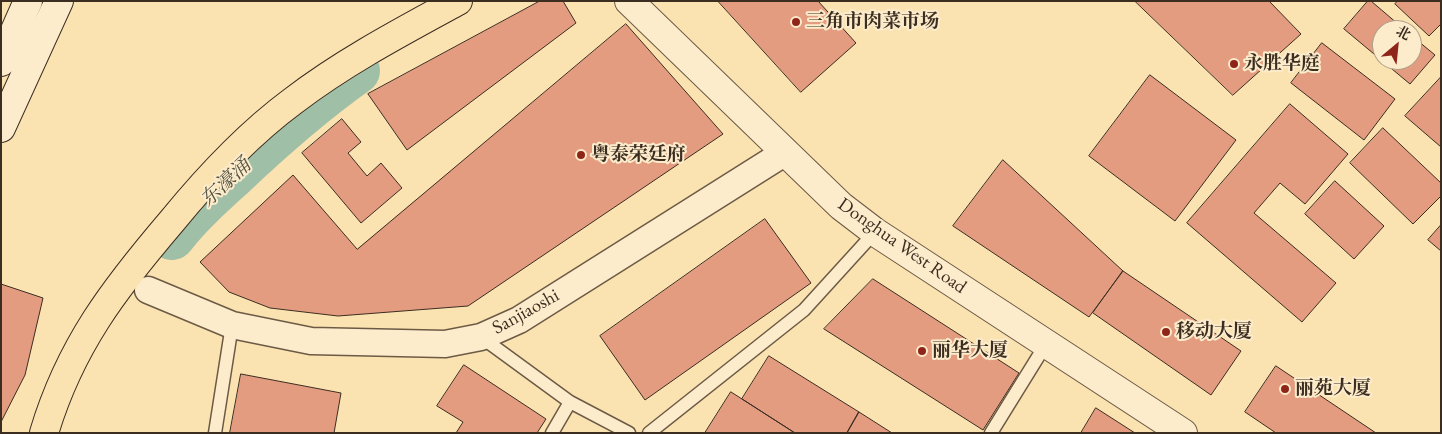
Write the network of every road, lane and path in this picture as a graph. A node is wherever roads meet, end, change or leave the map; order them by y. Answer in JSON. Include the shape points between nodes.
{"nodes":[{"id":1,"x":28,"y":1,"type":"edge"},
{"id":2,"x":59,"y":1,"type":"edge"},
{"id":3,"x":453,"y":1,"type":"edge"},
{"id":4,"x":458,"y":1,"type":"edge"},
{"id":5,"x":629,"y":1,"type":"edge"},
{"id":6,"x":1,"y":62,"type":"edge"},
{"id":7,"x":1,"y":128,"type":"edge"},
{"id":8,"x":784,"y":152,"type":"junction"},
{"id":9,"x":875,"y":232,"type":"junction"},
{"id":10,"x":148,"y":290,"type":"dead end"},
{"id":11,"x":232,"y":325,"type":"junction"},
{"id":12,"x":482,"y":337,"type":"junction"},
{"id":13,"x":1046,"y":344,"type":"junction"},
{"id":14,"x":570,"y":402,"type":"junction"},
{"id":15,"x":42,"y":433,"type":"edge"},
{"id":16,"x":215,"y":433,"type":"edge"},
{"id":17,"x":552,"y":433,"type":"edge"},
{"id":18,"x":629,"y":433,"type":"edge"},
{"id":19,"x":648,"y":433,"type":"edge"},
{"id":20,"x":992,"y":433,"type":"edge"},
{"id":21,"x":1183,"y":433,"type":"edge"}],
"edges":[{"from":1,"to":6,"type":"street"},
{"from":2,"to":7,"type":"street"},
{"from":3,"to":15,"type":"highway","via":[[334,68],[261,122],[227,154],[189,195],[95,313],[60,378]]},
{"from":4,"to":15,"type":"highway","via":[[315,84],[225,161],[148,249],[101,310],[65,374]]},
{"from":5,"to":8,"type":"street","name":"Donghua West Road"},
{"from":8,"to":9,"type":"street","name":"Donghua West Road","via":[[841,206]]},
{"from":8,"to":12,"type":"street","name":"Sanjiaoshi","via":[[519,320]]},
{"from":9,"to":13,"type":"street","name":"Donghua West Road"},
{"from":9,"to":19,"type":"lane","via":[[804,310]]},
{"from":10,"to":11,"type":"street","name":"Sanjiaoshi"},
{"from":11,"to":12,"type":"street","name":"Sanjiaoshi","via":[[311,341],[445,344]]},
{"from":11,"to":16,"type":"lane"},
{"from":12,"to":14,"type":"lane"},
{"from":13,"to":20,"type":"lane"},
{"from":13,"to":21,"type":"street","name":"Donghua West Road"},
{"from":14,"to":17,"type":"lane"},
{"from":14,"to":18,"type":"lane"}]}
